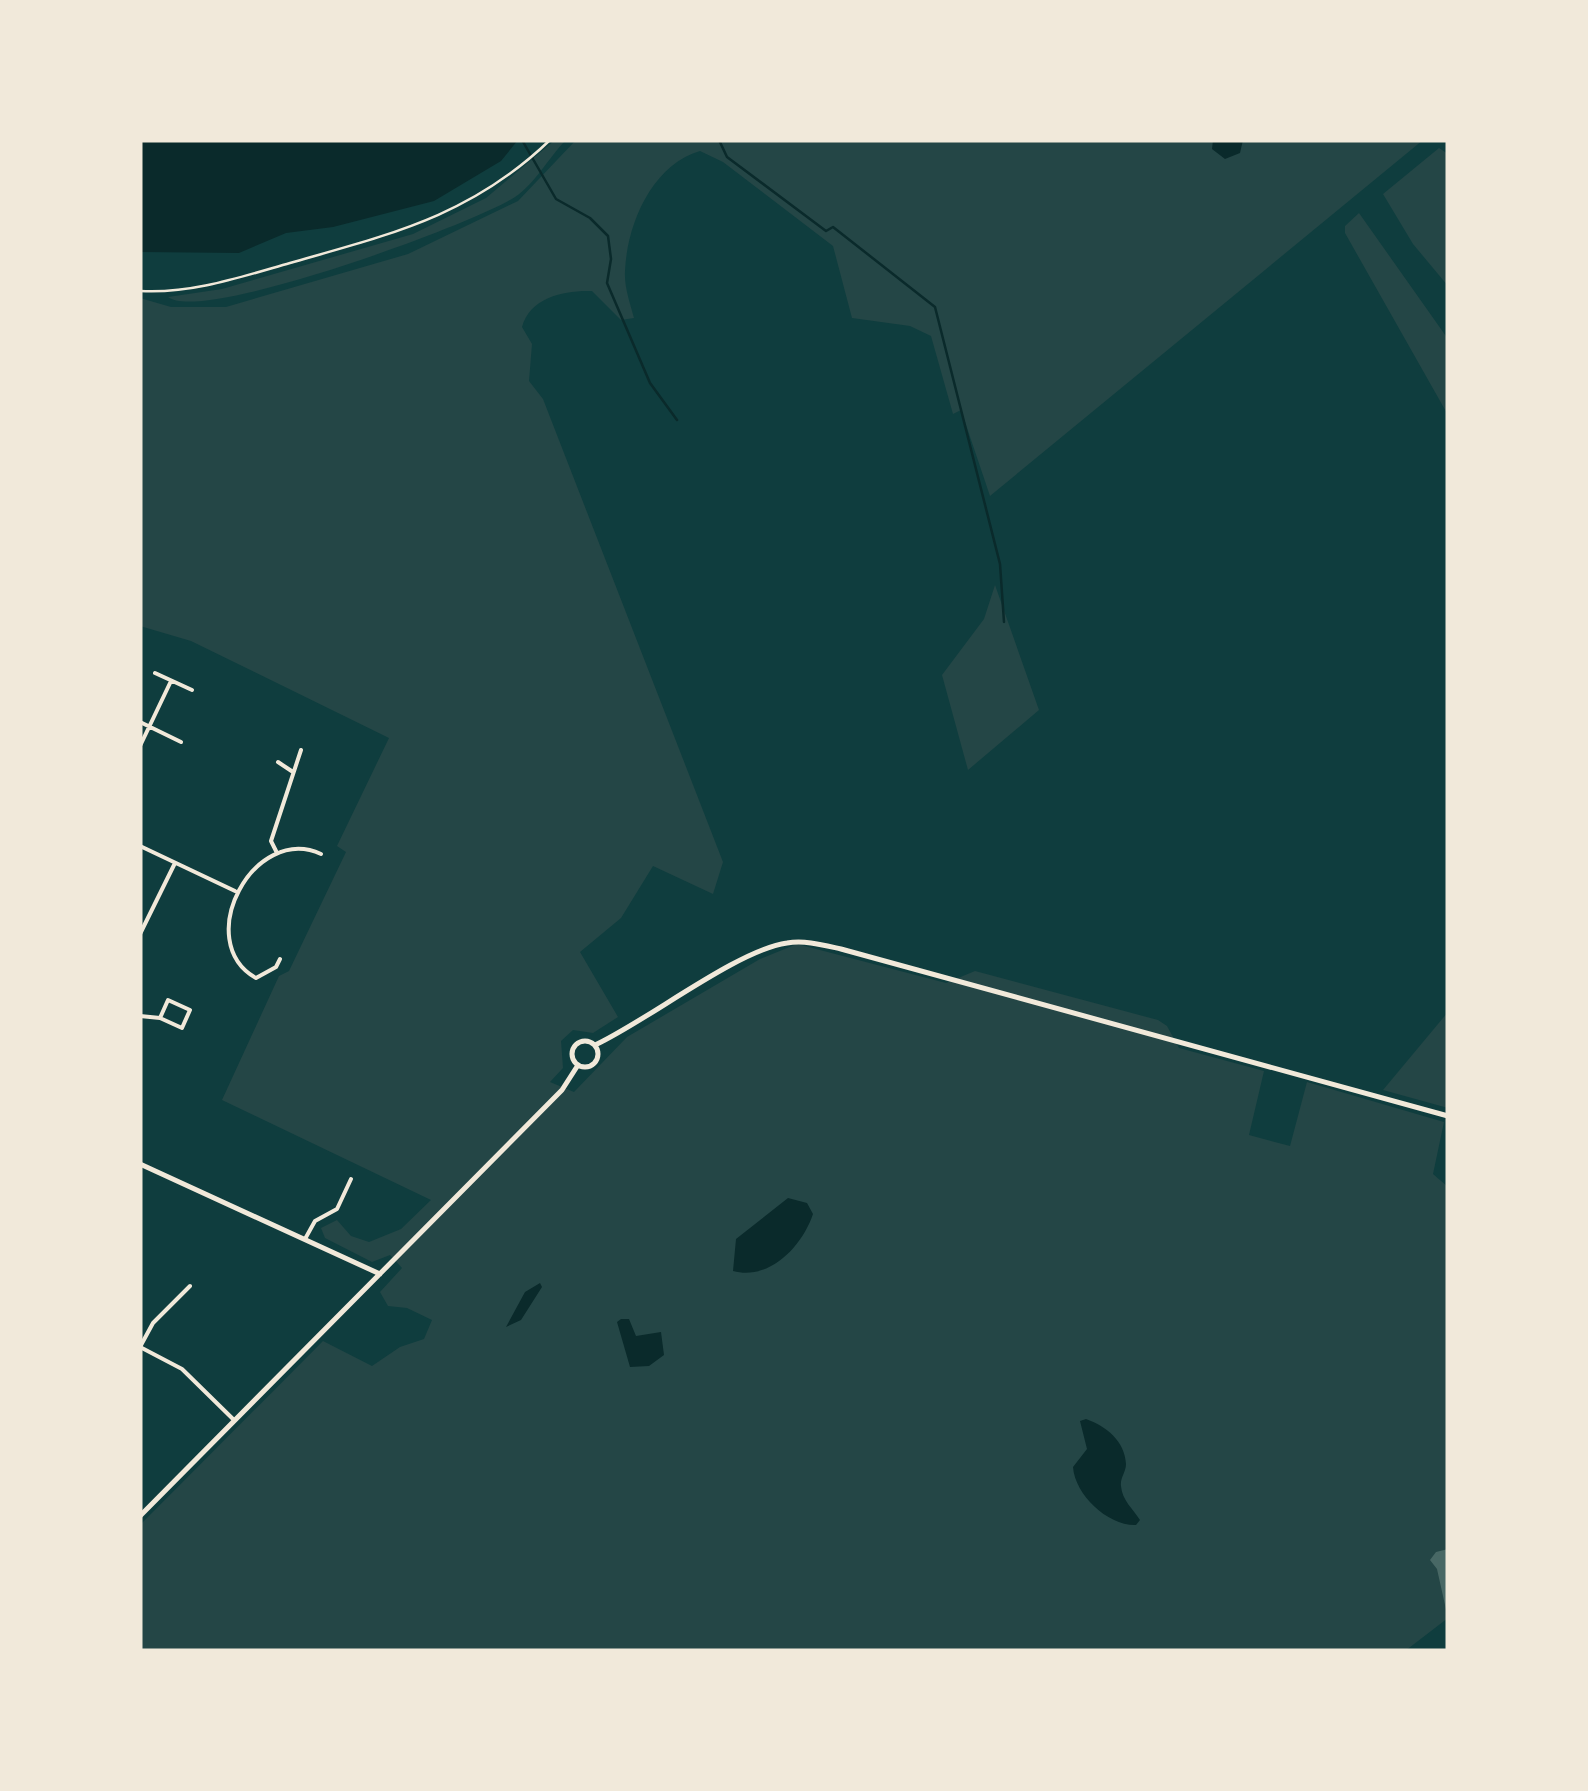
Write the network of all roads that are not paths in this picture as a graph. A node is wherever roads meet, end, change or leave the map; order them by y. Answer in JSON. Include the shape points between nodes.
{"nodes":[{"id":1,"x":550,"y":140,"type":"edge"},
{"id":2,"x":140,"y":292,"type":"edge"},
{"id":3,"x":155,"y":673,"type":"dead end"},
{"id":4,"x":171,"y":680,"type":"junction"},
{"id":5,"x":192,"y":690,"type":"dead end"},
{"id":6,"x":140,"y":722,"type":"edge"},
{"id":7,"x":149,"y":727,"type":"junction"},
{"id":8,"x":181,"y":742,"type":"dead end"},
{"id":9,"x":140,"y":746,"type":"edge"},
{"id":10,"x":301,"y":750,"type":"dead end"},
{"id":11,"x":278,"y":762,"type":"dead end"},
{"id":12,"x":293,"y":772,"type":"junction"},
{"id":13,"x":140,"y":846,"type":"edge"},
{"id":14,"x":276,"y":853,"type":"junction"},
{"id":15,"x":322,"y":854,"type":"dead end"},
{"id":16,"x":175,"y":863,"type":"junction"},
{"id":17,"x":237,"y":892,"type":"junction"},
{"id":18,"x":140,"y":934,"type":"edge"},
{"id":19,"x":280,"y":960,"type":"dead end"},
{"id":20,"x":140,"y":1016,"type":"edge"},
{"id":21,"x":160,"y":1018,"type":"junction"},
{"id":22,"x":596,"y":1045,"type":"junction"},
{"id":23,"x":578,"y":1065,"type":"junction"},
{"id":24,"x":1448,"y":1116,"type":"edge"},
{"id":25,"x":140,"y":1164,"type":"edge"},
{"id":26,"x":352,"y":1180,"type":"dead end"},
{"id":27,"x":306,"y":1239,"type":"junction"},
{"id":28,"x":380,"y":1274,"type":"junction"},
{"id":29,"x":190,"y":1286,"type":"dead end"},
{"id":30,"x":140,"y":1347,"type":"edge"},
{"id":31,"x":235,"y":1421,"type":"junction"},
{"id":32,"x":140,"y":1516,"type":"edge"}],
"edges":[{"from":1,"to":2,"type":"street","via":[[478,197],[404,232],[220,284]]},
{"from":3,"to":4,"type":"street"},
{"from":4,"to":5,"type":"street"},
{"from":4,"to":7,"type":"street"},
{"from":6,"to":7,"type":"street"},
{"from":7,"to":8,"type":"street"},
{"from":7,"to":9,"type":"street"},
{"from":10,"to":12,"type":"street"},
{"from":11,"to":12,"type":"street"},
{"from":12,"to":14,"type":"street","via":[[271,841]]},
{"from":13,"to":16,"type":"street"},
{"from":14,"to":15,"type":"street","via":[[304,848]]},
{"from":14,"to":17,"type":"street"},
{"from":16,"to":17,"type":"street"},
{"from":16,"to":18,"type":"street"},
{"from":17,"to":19,"type":"street","via":[[229,936],[241,967],[256,978]]},
{"from":20,"to":21,"type":"street"},
{"from":21,"to":21,"type":"street","via":[[168,1000],[190,1010],[182,1028]]},
{"from":22,"to":23,"type":"street","via":[[594,1063]]},
{"from":22,"to":23,"type":"street","via":[[576,1044],[572,1056]]},
{"from":22,"to":24,"type":"street","via":[[782,943],[841,949]]},
{"from":23,"to":28,"type":"street","via":[[562,1090]]},
{"from":25,"to":27,"type":"street"},
{"from":26,"to":27,"type":"street","via":[[337,1208],[314,1220]]},
{"from":27,"to":28,"type":"street"},
{"from":28,"to":31,"type":"street"},
{"from":29,"to":30,"type":"street","via":[[153,1323]]},
{"from":30,"to":31,"type":"street","via":[[182,1369]]},
{"from":31,"to":32,"type":"street"}]}
